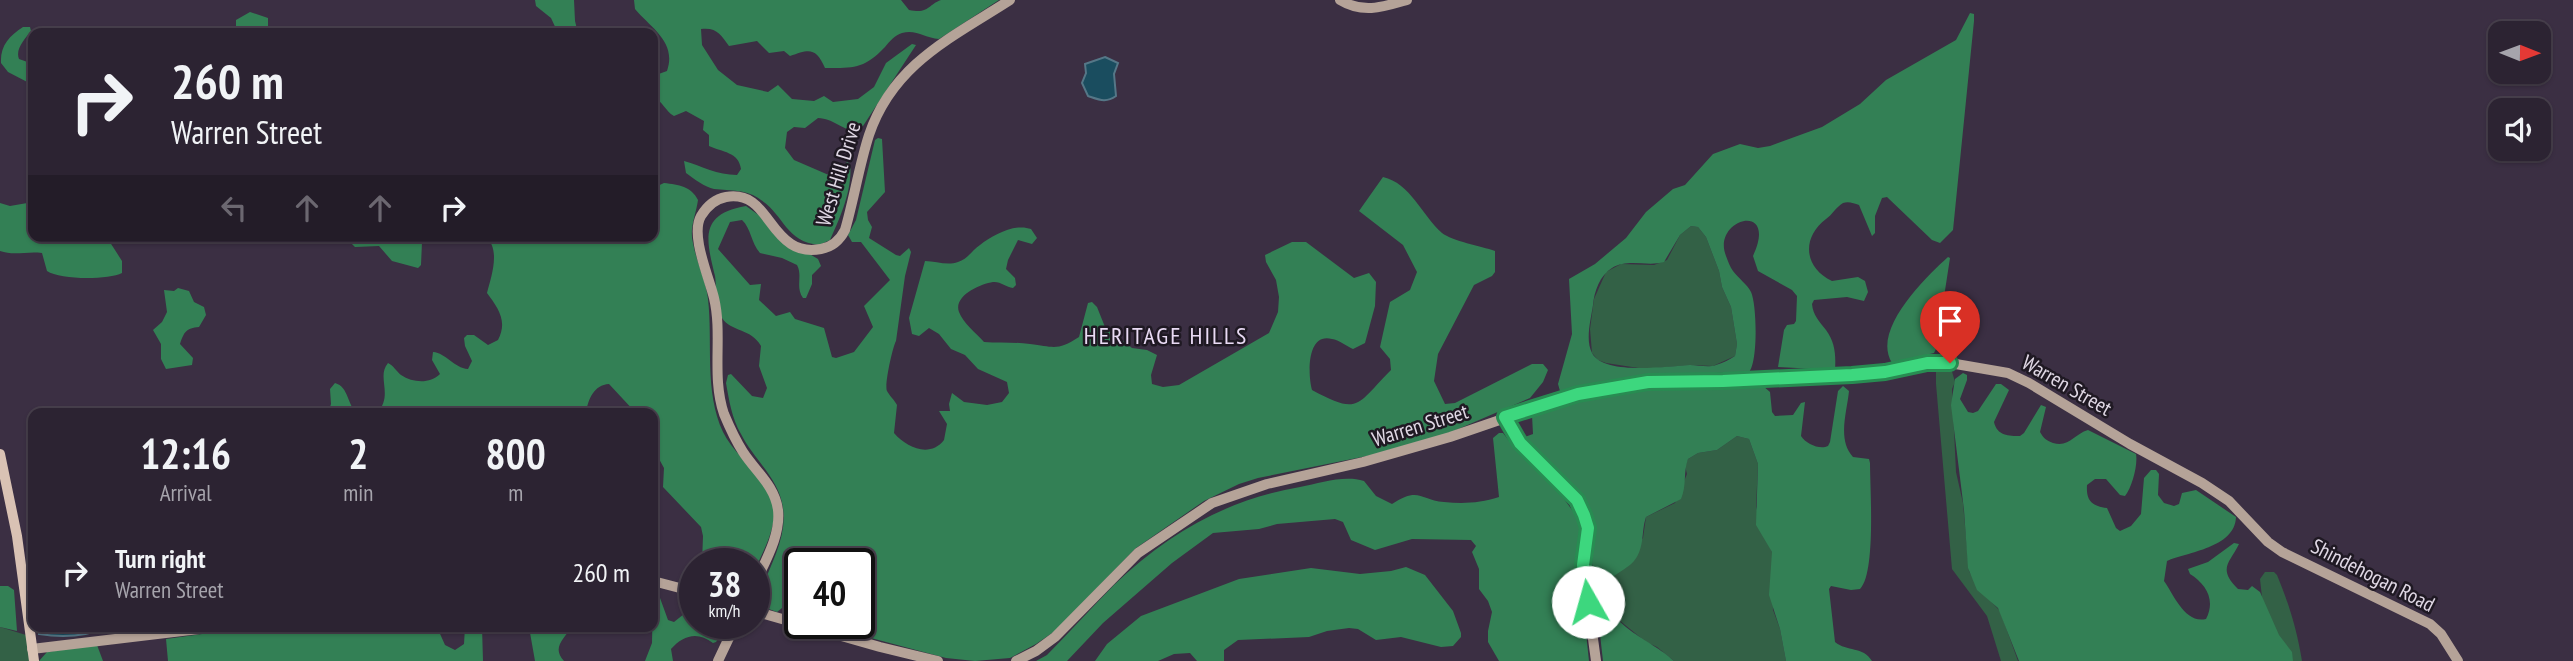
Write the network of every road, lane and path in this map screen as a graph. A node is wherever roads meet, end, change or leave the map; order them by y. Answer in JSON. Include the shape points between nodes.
{"nodes":[{"id":1,"x":1010,"y":0,"type":"edge"},
{"id":2,"x":1340,"y":0,"type":"edge"},
{"id":3,"x":1407,"y":0,"type":"edge"},
{"id":4,"x":1505,"y":417,"type":"junction"},
{"id":5,"x":0,"y":454,"type":"edge"},
{"id":6,"x":2260,"y":534,"type":"joint"},
{"id":7,"x":770,"y":549,"type":"edge"},
{"id":8,"x":658,"y":582,"type":"edge"},
{"id":9,"x":679,"y":588,"type":"edge"},
{"id":10,"x":770,"y":616,"type":"edge"},
{"id":11,"x":28,"y":618,"type":"edge"},
{"id":12,"x":30,"y":632,"type":"edge"},
{"id":13,"x":184,"y":632,"type":"edge"},
{"id":14,"x":728,"y":639,"type":"edge"},
{"id":15,"x":33,"y":655,"type":"edge"},
{"id":16,"x":718,"y":661,"type":"edge"},
{"id":17,"x":938,"y":661,"type":"edge"},
{"id":18,"x":1016,"y":661,"type":"edge"},
{"id":19,"x":1596,"y":661,"type":"edge"},
{"id":20,"x":2458,"y":661,"type":"edge"}],
"edges":[{"from":1,"to":7,"type":"street","name":"West Hill Drive","via":[[932,48],[893,88],[869,136],[845,230],[830,246],[806,250],[792,246],[762,209],[737,196],[714,202],[699,219],[698,238],[716,309],[724,414],[778,507]]},
{"from":2,"to":3,"type":"street","via":[[1372,10]]},
{"from":4,"to":6,"type":"street","name":"Warren Street","via":[[1578,394],[1648,382],[1852,375],[1950,363],[2008,373],[2029,383],[2202,482],[2229,501]]},
{"from":4,"to":18,"type":"street","name":"Warren Street","via":[[1448,438],[1267,484],[1212,503],[1138,553],[1055,637]]},
{"from":4,"to":19,"type":"street","via":[[1520,443],[1577,500],[1584,515],[1588,528],[1583,565]]},
{"from":5,"to":11,"type":"main road"},
{"from":6,"to":20,"type":"street","name":"Shindehogan Road","via":[[2283,552],[2422,619],[2441,634]]},
{"from":8,"to":9,"type":"street"},
{"from":10,"to":17,"type":"street"},
{"from":12,"to":15,"type":"main road"},
{"from":13,"to":15,"type":"street"},
{"from":14,"to":16,"type":"street"}]}
